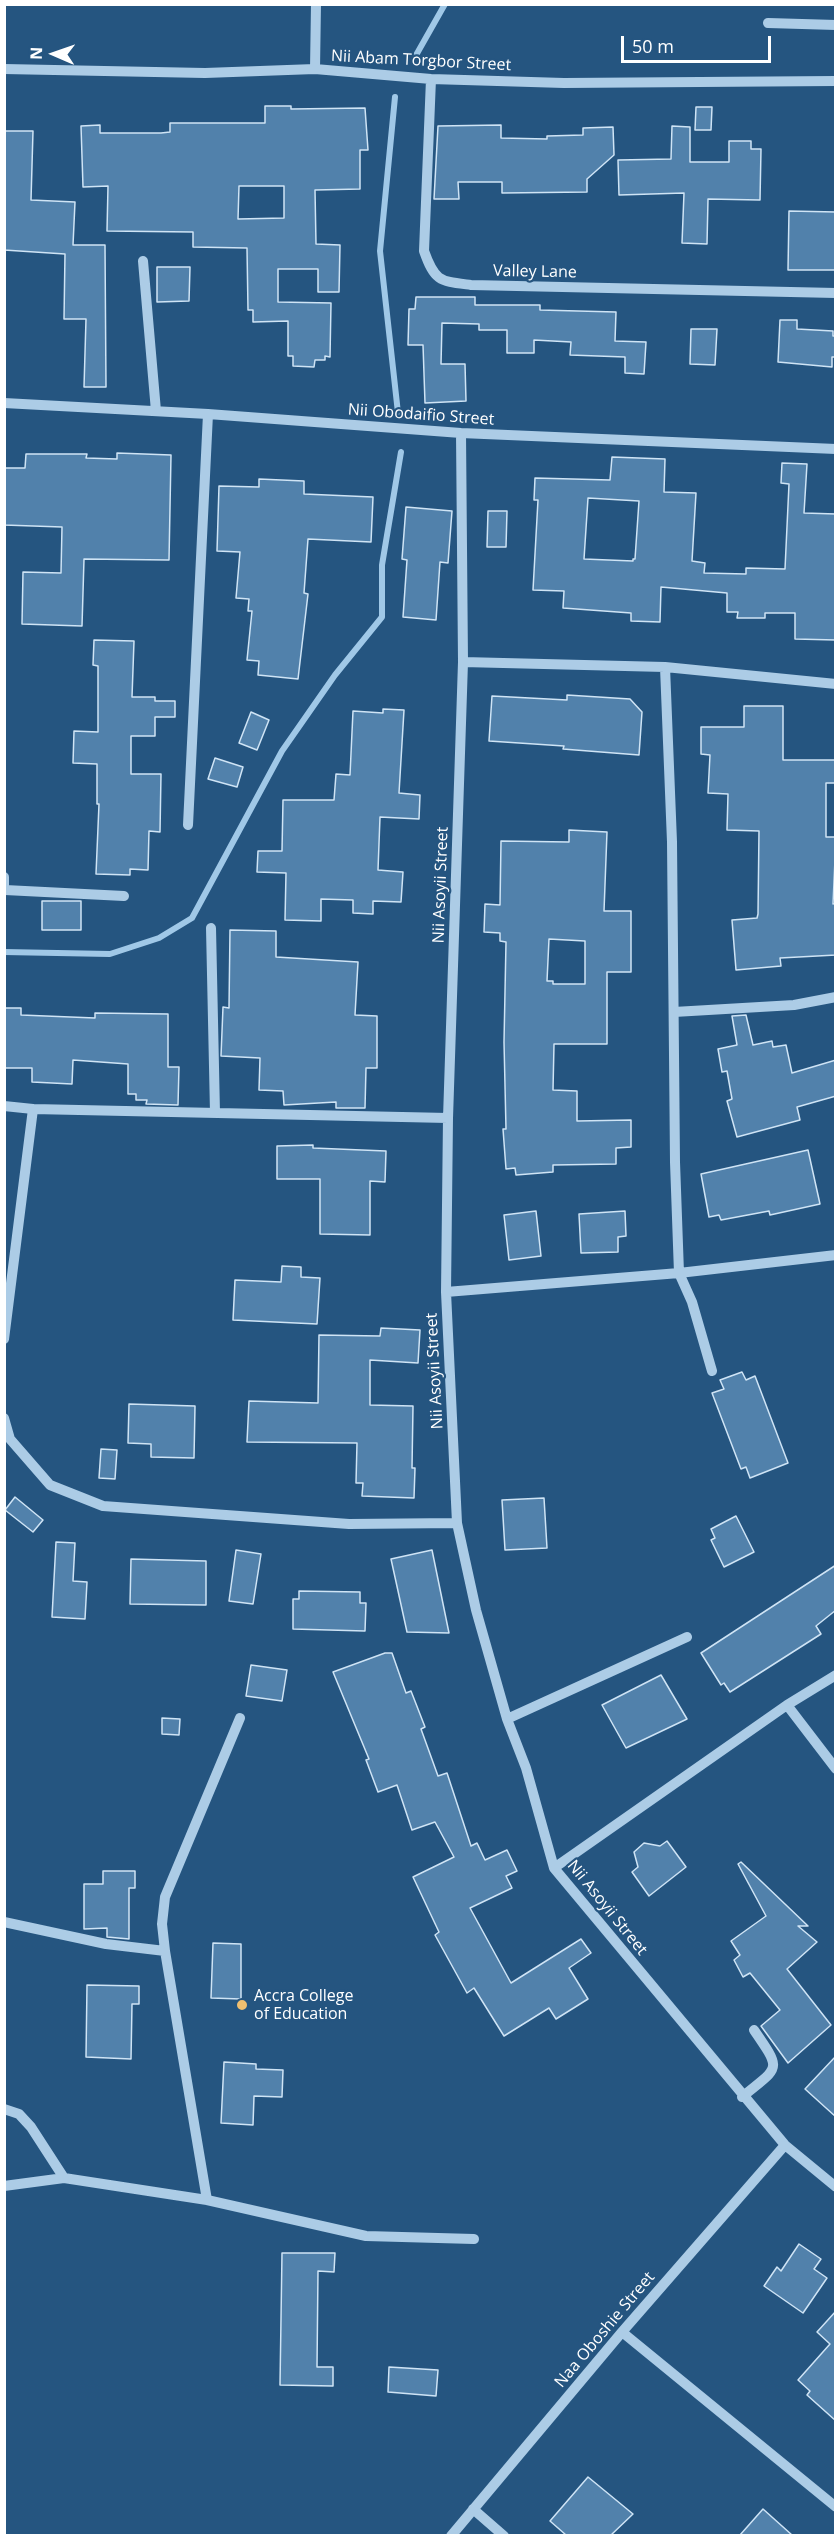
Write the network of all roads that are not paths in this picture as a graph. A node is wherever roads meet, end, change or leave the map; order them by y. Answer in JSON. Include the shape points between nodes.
{"nodes":[{"id":1,"x":316,"y":4,"type":"edge"},
{"id":2,"x":768,"y":23,"type":"dead end"},
{"id":3,"x":836,"y":25,"type":"edge"},
{"id":4,"x":4,"y":69,"type":"edge"},
{"id":5,"x":315,"y":69,"type":"junction"},
{"id":6,"x":431,"y":79,"type":"junction"},
{"id":7,"x":836,"y":81,"type":"edge"},
{"id":8,"x":143,"y":261,"type":"dead end"},
{"id":9,"x":836,"y":293,"type":"edge"},
{"id":10,"x":4,"y":403,"type":"edge"},
{"id":11,"x":156,"y":411,"type":"junction"},
{"id":12,"x":208,"y":414,"type":"junction"},
{"id":13,"x":461,"y":434,"type":"junction"},
{"id":14,"x":836,"y":449,"type":"edge"},
{"id":15,"x":463,"y":662,"type":"junction"},
{"id":16,"x":665,"y":667,"type":"junction"},
{"id":17,"x":836,"y":684,"type":"edge"},
{"id":18,"x":188,"y":825,"type":"dead end"},
{"id":19,"x":4,"y":877,"type":"edge"},
{"id":20,"x":5,"y":890,"type":"edge"},
{"id":21,"x":123,"y":896,"type":"dead end"},
{"id":22,"x":211,"y":928,"type":"dead end"},
{"id":23,"x":836,"y":997,"type":"edge"},
{"id":24,"x":674,"y":1012,"type":"junction"},
{"id":25,"x":4,"y":1106,"type":"edge"},
{"id":26,"x":33,"y":1109,"type":"junction"},
{"id":27,"x":215,"y":1113,"type":"junction"},
{"id":28,"x":448,"y":1118,"type":"junction"},
{"id":29,"x":836,"y":1255,"type":"edge"},
{"id":30,"x":679,"y":1273,"type":"junction"},
{"id":31,"x":446,"y":1292,"type":"junction"},
{"id":32,"x":4,"y":1340,"type":"edge"},
{"id":33,"x":712,"y":1371,"type":"dead end"},
{"id":34,"x":4,"y":1418,"type":"edge"},
{"id":35,"x":457,"y":1522,"type":"junction"},
{"id":36,"x":687,"y":1636,"type":"dead end"},
{"id":37,"x":836,"y":1675,"type":"edge"},
{"id":38,"x":787,"y":1705,"type":"junction"},
{"id":39,"x":240,"y":1718,"type":"dead end"},
{"id":40,"x":507,"y":1719,"type":"junction"},
{"id":41,"x":836,"y":1769,"type":"edge"},
{"id":42,"x":554,"y":1868,"type":"junction"},
{"id":43,"x":4,"y":1922,"type":"edge"},
{"id":44,"x":165,"y":1951,"type":"junction"},
{"id":45,"x":754,"y":2030,"type":"dead end"},
{"id":46,"x":742,"y":2097,"type":"junction"},
{"id":47,"x":4,"y":2109,"type":"edge"},
{"id":48,"x":785,"y":2145,"type":"junction"},
{"id":49,"x":64,"y":2178,"type":"junction"},
{"id":50,"x":4,"y":2186,"type":"edge"},
{"id":51,"x":836,"y":2187,"type":"edge"},
{"id":52,"x":207,"y":2200,"type":"junction"},
{"id":53,"x":474,"y":2239,"type":"dead end"},
{"id":54,"x":622,"y":2332,"type":"junction"},
{"id":55,"x":836,"y":2507,"type":"edge"},
{"id":56,"x":473,"y":2509,"type":"junction"},
{"id":57,"x":451,"y":2535,"type":"edge"},
{"id":58,"x":504,"y":2535,"type":"edge"}],
"edges":[{"from":1,"to":5,"type":"street"},
{"from":2,"to":3,"type":"street"},
{"from":4,"to":5,"type":"street","name":"Nii Abam Torgbor Street","via":[[205,73]]},
{"from":5,"to":6,"type":"street","name":"Nii Abam Torgbor Street"},
{"from":6,"to":7,"type":"street","name":"Nii Abam Torgbor Street","via":[[564,83]]},
{"from":6,"to":9,"type":"street","name":"Valley Lane","via":[[424,251],[431,273],[445,282]]},
{"from":8,"to":11,"type":"street"},
{"from":10,"to":11,"type":"street","name":"Nii Obodaifio Street"},
{"from":11,"to":12,"type":"street","name":"Nii Obodaifio Street"},
{"from":12,"to":13,"type":"street","name":"Nii Obodaifio Street"},
{"from":12,"to":18,"type":"street"},
{"from":13,"to":14,"type":"street","name":"Nii Obodaifio Street"},
{"from":13,"to":15,"type":"street","name":"Nii Asoyii Street"},
{"from":15,"to":16,"type":"street"},
{"from":15,"to":28,"type":"street","name":"Nii Asoyii Street"},
{"from":16,"to":17,"type":"street"},
{"from":16,"to":24,"type":"street"},
{"from":19,"to":20,"type":"street"},
{"from":20,"to":21,"type":"street"},
{"from":22,"to":27,"type":"street"},
{"from":23,"to":24,"type":"street","via":[[794,1005]]},
{"from":24,"to":30,"type":"street"},
{"from":25,"to":26,"type":"street"},
{"from":26,"to":27,"type":"street"},
{"from":26,"to":32,"type":"street"},
{"from":27,"to":28,"type":"street"},
{"from":28,"to":31,"type":"street","name":"Nii Asoyii Street"},
{"from":29,"to":30,"type":"street"},
{"from":30,"to":31,"type":"street"},
{"from":30,"to":33,"type":"street","via":[[692,1302]]},
{"from":31,"to":35,"type":"street","name":"Nii Asoyii Street"},
{"from":34,"to":35,"type":"street","via":[[10,1439],[50,1485],[103,1506],[349,1524]]},
{"from":35,"to":40,"type":"street","name":"Nii Asoyii Street","via":[[476,1610]]},
{"from":36,"to":40,"type":"street"},
{"from":37,"to":38,"type":"street"},
{"from":38,"to":41,"type":"street"},
{"from":38,"to":42,"type":"street"},
{"from":39,"to":44,"type":"street","via":[[165,1897]]},
{"from":40,"to":42,"type":"street","name":"Nii Asoyii Street","via":[[526,1768]]},
{"from":42,"to":46,"type":"street","name":"Nii Asoyii Street"},
{"from":43,"to":44,"type":"street","via":[[106,1944]]},
{"from":44,"to":52,"type":"street"},
{"from":45,"to":46,"type":"street","via":[[773,2057],[774,2065],[772,2072]]},
{"from":46,"to":48,"type":"street","name":"Nii Asoyii Street"},
{"from":47,"to":49,"type":"street","via":[[19,2114],[31,2127]]},
{"from":48,"to":51,"type":"street","name":"Nii Asoyii Street"},
{"from":48,"to":54,"type":"street","name":"Naa Oboshie Street"},
{"from":49,"to":50,"type":"street"},
{"from":49,"to":52,"type":"street"},
{"from":52,"to":53,"type":"street","via":[[366,2236]]},
{"from":54,"to":55,"type":"street"},
{"from":54,"to":56,"type":"street","name":"Naa Oboshie Street"},
{"from":56,"to":57,"type":"street","name":"Naa Oboshie Street"},
{"from":56,"to":58,"type":"street"}]}
